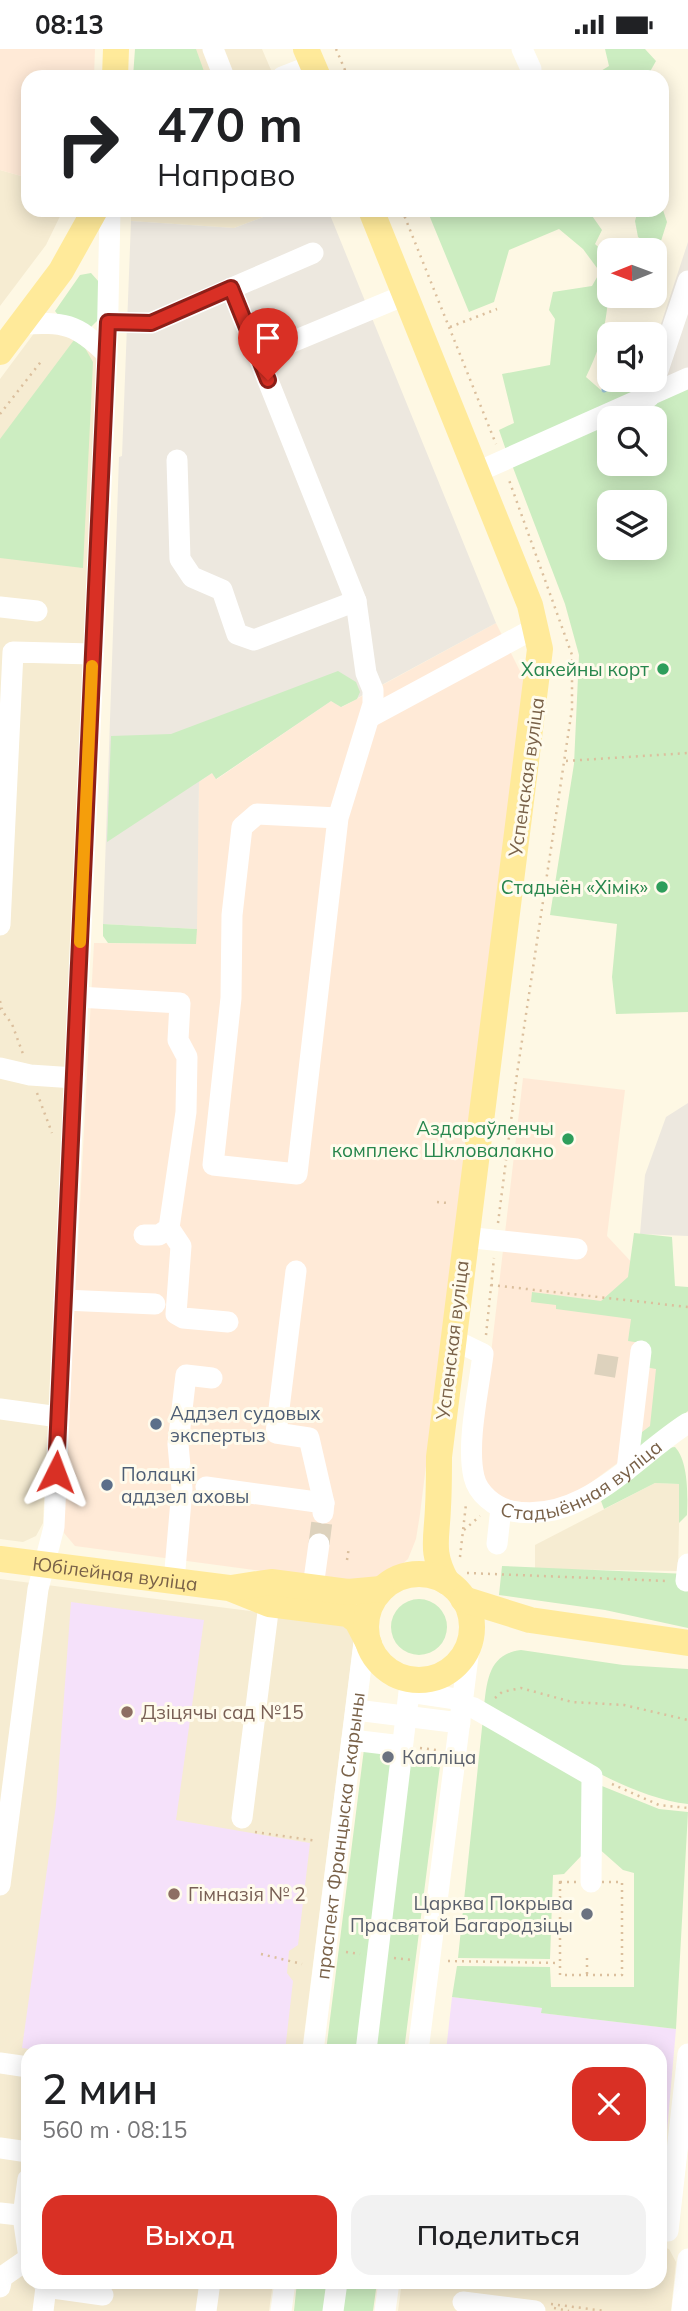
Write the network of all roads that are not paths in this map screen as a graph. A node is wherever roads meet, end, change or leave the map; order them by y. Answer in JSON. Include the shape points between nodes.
{"nodes":[{"id":1,"x":116,"y":49,"type":"edge"},
{"id":2,"x":213,"y":49,"type":"edge"},
{"id":3,"x":522,"y":49,"type":"edge"},
{"id":4,"x":115,"y":70,"type":"edge"},
{"id":5,"x":221,"y":70,"type":"edge"},
{"id":6,"x":531,"y":70,"type":"edge"},
{"id":7,"x":91,"y":217,"type":"edge"},
{"id":8,"x":110,"y":217,"type":"edge"},
{"id":9,"x":374,"y":217,"type":"edge"},
{"id":10,"x":313,"y":253,"type":"dead end"},
{"id":11,"x":688,"y":281,"type":"edge"},
{"id":12,"x":231,"y":288,"type":"junction"},
{"id":13,"x":405,"y":295,"type":"junction"},
{"id":14,"x":108,"y":322,"type":"junction"},
{"id":15,"x":21,"y":324,"type":"junction"},
{"id":16,"x":667,"y":345,"type":"edge"},
{"id":17,"x":0,"y":352,"type":"edge"},
{"id":18,"x":107,"y":354,"type":"junction"},
{"id":19,"x":258,"y":356,"type":"junction"},
{"id":20,"x":688,"y":366,"type":"edge"},
{"id":21,"x":667,"y":373,"type":"edge"},
{"id":22,"x":688,"y":378,"type":"edge"},
{"id":23,"x":651,"y":392,"type":"edge"},
{"id":24,"x":649,"y":397,"type":"junction"},
{"id":25,"x":177,"y":460,"type":"dead end"},
{"id":26,"x":475,"y":473,"type":"junction"},
{"id":27,"x":356,"y":601,"type":"junction"},
{"id":28,"x":0,"y":607,"type":"edge"},
{"id":29,"x":37,"y":611,"type":"dead end"},
{"id":30,"x":537,"y":627,"type":"junction"},
{"id":31,"x":93,"y":654,"type":"junction"},
{"id":32,"x":370,"y":717,"type":"junction"},
{"id":33,"x":338,"y":818,"type":"junction"},
{"id":34,"x":0,"y":925,"type":"edge"},
{"id":35,"x":78,"y":997,"type":"junction"},
{"id":36,"x":0,"y":1068,"type":"edge"},
{"id":37,"x":75,"y":1078,"type":"junction"},
{"id":38,"x":169,"y":1227,"type":"junction"},
{"id":39,"x":144,"y":1235,"type":"dead end"},
{"id":40,"x":465,"y":1237,"type":"junction"},
{"id":41,"x":577,"y":1249,"type":"dead end"},
{"id":42,"x":296,"y":1271,"type":"dead end"},
{"id":43,"x":64,"y":1300,"type":"junction"},
{"id":44,"x":155,"y":1304,"type":"dead end"},
{"id":45,"x":228,"y":1322,"type":"dead end"},
{"id":46,"x":452,"y":1339,"type":"junction"},
{"id":47,"x":634,"y":1363,"type":"dead end"},
{"id":48,"x":212,"y":1378,"type":"dead end"},
{"id":49,"x":0,"y":1409,"type":"edge"},
{"id":50,"x":59,"y":1417,"type":"junction"},
{"id":51,"x":686,"y":1429,"type":"edge"},
{"id":52,"x":439,"y":1457,"type":"junction"},
{"id":53,"x":627,"y":1470,"type":"junction"},
{"id":54,"x":206,"y":1487,"type":"dead end"},
{"id":55,"x":497,"y":1506,"type":"junction"},
{"id":56,"x":319,"y":1544,"type":"tunnel mouth"},
{"id":57,"x":496,"y":1544,"type":"dead end"},
{"id":58,"x":0,"y":1559,"type":"edge"},
{"id":59,"x":45,"y":1565,"type":"junction"},
{"id":60,"x":457,"y":1578,"type":"junction"},
{"id":61,"x":174,"y":1581,"type":"junction"},
{"id":62,"x":391,"y":1583,"type":"junction"},
{"id":63,"x":313,"y":1587,"type":"junction"},
{"id":64,"x":229,"y":1588,"type":"junction"},
{"id":65,"x":269,"y":1604,"type":"junction"},
{"id":66,"x":530,"y":1620,"type":"junction"},
{"id":67,"x":367,"y":1633,"type":"junction"},
{"id":68,"x":688,"y":1643,"type":"edge"},
{"id":69,"x":468,"y":1644,"type":"junction"},
{"id":70,"x":356,"y":1710,"type":"junction"},
{"id":71,"x":466,"y":1710,"type":"junction"},
{"id":72,"x":406,"y":1716,"type":"junction"},
{"id":73,"x":352,"y":1739,"type":"junction"},
{"id":74,"x":402,"y":1746,"type":"junction"},
{"id":75,"x":242,"y":1818,"type":"road end"},
{"id":76,"x":1,"y":1876,"type":"edge"},
{"id":77,"x":591,"y":1882,"type":"road end"},
{"id":78,"x":314,"y":2044,"type":"edge"},
{"id":79,"x":367,"y":2044,"type":"edge"},
{"id":80,"x":419,"y":2044,"type":"edge"},
{"id":81,"x":688,"y":2054,"type":"edge"},
{"id":82,"x":0,"y":2063,"type":"edge"},
{"id":83,"x":21,"y":2066,"type":"edge"},
{"id":84,"x":0,"y":2148,"type":"edge"},
{"id":85,"x":21,"y":2151,"type":"edge"},
{"id":86,"x":0,"y":2213,"type":"edge"},
{"id":87,"x":21,"y":2215,"type":"edge"},
{"id":88,"x":672,"y":2232,"type":"edge"},
{"id":89,"x":688,"y":2259,"type":"edge"},
{"id":90,"x":21,"y":2264,"type":"edge"},
{"id":91,"x":0,"y":2287,"type":"edge"},
{"id":92,"x":44,"y":2289,"type":"edge"},
{"id":93,"x":71,"y":2289,"type":"edge"},
{"id":94,"x":209,"y":2289,"type":"edge"},
{"id":95,"x":284,"y":2289,"type":"edge"},
{"id":96,"x":336,"y":2289,"type":"edge"},
{"id":97,"x":388,"y":2289,"type":"edge"},
{"id":98,"x":103,"y":2295,"type":"dead end"},
{"id":99,"x":464,"y":2298,"type":"edge"},
{"id":100,"x":551,"y":2308,"type":"edge"},
{"id":101,"x":43,"y":2311,"type":"edge"},
{"id":102,"x":206,"y":2311,"type":"edge"},
{"id":103,"x":281,"y":2311,"type":"edge"},
{"id":104,"x":333,"y":2311,"type":"edge"},
{"id":105,"x":385,"y":2311,"type":"edge"},
{"id":106,"x":682,"y":2311,"type":"edge"}],
"edges":[{"from":1,"to":4,"type":"main road"},
{"from":2,"to":5,"type":"street"},
{"from":3,"to":6,"type":"street"},
{"from":7,"to":15,"type":"main road","via":[[61,271]]},
{"from":8,"to":14,"type":"street"},
{"from":9,"to":13,"type":"main road","name":"Успенская вуліца"},
{"from":10,"to":12,"type":"street"},
{"from":11,"to":16,"type":"street"},
{"from":12,"to":14,"type":"street","via":[[151,323]]},
{"from":12,"to":19,"type":"street"},
{"from":13,"to":19,"type":"street"},
{"from":13,"to":26,"type":"main road","name":"Успенская вуліца"},
{"from":14,"to":18,"type":"street"},
{"from":15,"to":17,"type":"main road"},
{"from":15,"to":18,"type":"street","via":[[75,326]]},
{"from":18,"to":31,"type":"street"},
{"from":19,"to":27,"type":"street"},
{"from":20,"to":21,"type":"street"},
{"from":22,"to":24,"type":"street"},
{"from":23,"to":24,"type":"street"},
{"from":24,"to":26,"type":"street"},
{"from":25,"to":27,"type":"street","via":[[180,559],[192,577],[222,590],[237,634],[254,640]]},
{"from":26,"to":30,"type":"main road","name":"Успенская вуліца"},
{"from":27,"to":32,"type":"street","via":[[366,673],[373,690]]},
{"from":28,"to":29,"type":"street"},
{"from":30,"to":32,"type":"street"},
{"from":30,"to":40,"type":"main road","name":"Успенская вуліца","via":[[540,673]]},
{"from":31,"to":34,"type":"street","via":[[13,652]]},
{"from":31,"to":35,"type":"street"},
{"from":32,"to":33,"type":"street"},
{"from":33,"to":33,"type":"street","via":[[257,814],[242,827],[232,915],[231,998],[213,1165],[297,1174]]},
{"from":35,"to":37,"type":"street"},
{"from":35,"to":38,"type":"street","via":[[180,1003],[178,1040],[187,1057],[186,1112]]},
{"from":36,"to":37,"type":"street"},
{"from":37,"to":43,"type":"street"},
{"from":38,"to":39,"type":"street","via":[[159,1235]]},
{"from":38,"to":45,"type":"street","via":[[181,1246],[176,1314]]},
{"from":40,"to":41,"type":"street"},
{"from":40,"to":46,"type":"main road","name":"Успенская вуліца"},
{"from":42,"to":54,"type":"street","via":[[276,1433],[309,1438],[323,1508]]},
{"from":43,"to":44,"type":"street"},
{"from":43,"to":50,"type":"street"},
{"from":46,"to":52,"type":"main road","name":"Успенская вуліца"},
{"from":46,"to":55,"type":"street","name":"Стадыённая вуліца","via":[[483,1354],[472,1459],[474,1480]]},
{"from":47,"to":53,"type":"street"},
{"from":48,"to":61,"type":"street","via":[[186,1375],[178,1444],[182,1489]]},
{"from":49,"to":50,"type":"street"},
{"from":50,"to":59,"type":"street","via":[[54,1527]]},
{"from":51,"to":53,"type":"street","name":"Стадыённая вуліца"},
{"from":52,"to":60,"type":"main road","name":"Успенская вуліца","via":[[433,1546],[437,1565]]},
{"from":52,"to":62,"type":"main road","name":"Успенская вуліца","via":[[414,1563]]},
{"from":53,"to":55,"type":"street","name":"Стадыённая вуліца","via":[[571,1506],[542,1513]]},
{"from":55,"to":57,"type":"street"},
{"from":56,"to":63,"type":"street"},
{"from":58,"to":59,"type":"main road","name":"Юбілейная вуліца"},
{"from":59,"to":61,"type":"main road","name":"Юбілейная вуліца"},
{"from":59,"to":76,"type":"street","via":[[38,1589]]},
{"from":60,"to":62,"type":"main road","via":[[425,1574]]},
{"from":60,"to":66,"type":"main road"},
{"from":60,"to":69,"type":"main road","via":[[471,1621]]},
{"from":61,"to":64,"type":"main road","name":"Юбілейная вуліца"},
{"from":62,"to":63,"type":"main road","name":"Юбілейная вуліца","via":[[364,1593]]},
{"from":62,"to":67,"type":"main road","via":[[374,1599]]},
{"from":63,"to":64,"type":"main road","name":"Юбілейная вуліца","via":[[271,1582]]},
{"from":64,"to":65,"type":"main road","name":"Юбілейная вуліца"},
{"from":65,"to":67,"type":"main road","name":"Юбілейная вуліца","via":[[348,1614]]},
{"from":65,"to":75,"type":"street"},
{"from":66,"to":68,"type":"main road"},
{"from":66,"to":69,"type":"main road","via":[[496,1626]]},
{"from":67,"to":69,"type":"main road","via":[[374,1655],[391,1672],[413,1679],[447,1671]]},
{"from":67,"to":70,"type":"street","name":"праспект Францыска Скарыны"},
{"from":69,"to":71,"type":"street"},
{"from":70,"to":72,"type":"street"},
{"from":70,"to":73,"type":"street","name":"праспект Францыска Скарыны"},
{"from":71,"to":72,"type":"street"},
{"from":71,"to":77,"type":"street","via":[[592,1776]]},
{"from":71,"to":80,"type":"street"},
{"from":72,"to":74,"type":"street"},
{"from":73,"to":74,"type":"street"},
{"from":73,"to":78,"type":"street","name":"праспект Францыска Скарыны"},
{"from":74,"to":79,"type":"street"},
{"from":81,"to":88,"type":"street"},
{"from":82,"to":83,"type":"street"},
{"from":84,"to":85,"type":"street"},
{"from":86,"to":87,"type":"street"},
{"from":89,"to":106,"type":"street"},
{"from":90,"to":91,"type":"street","via":[[2,2277]]},
{"from":92,"to":101,"type":"street"},
{"from":93,"to":98,"type":"street"},
{"from":94,"to":102,"type":"street"},
{"from":95,"to":103,"type":"street"},
{"from":96,"to":104,"type":"street"},
{"from":97,"to":105,"type":"street"},
{"from":99,"to":100,"type":"street"}]}
